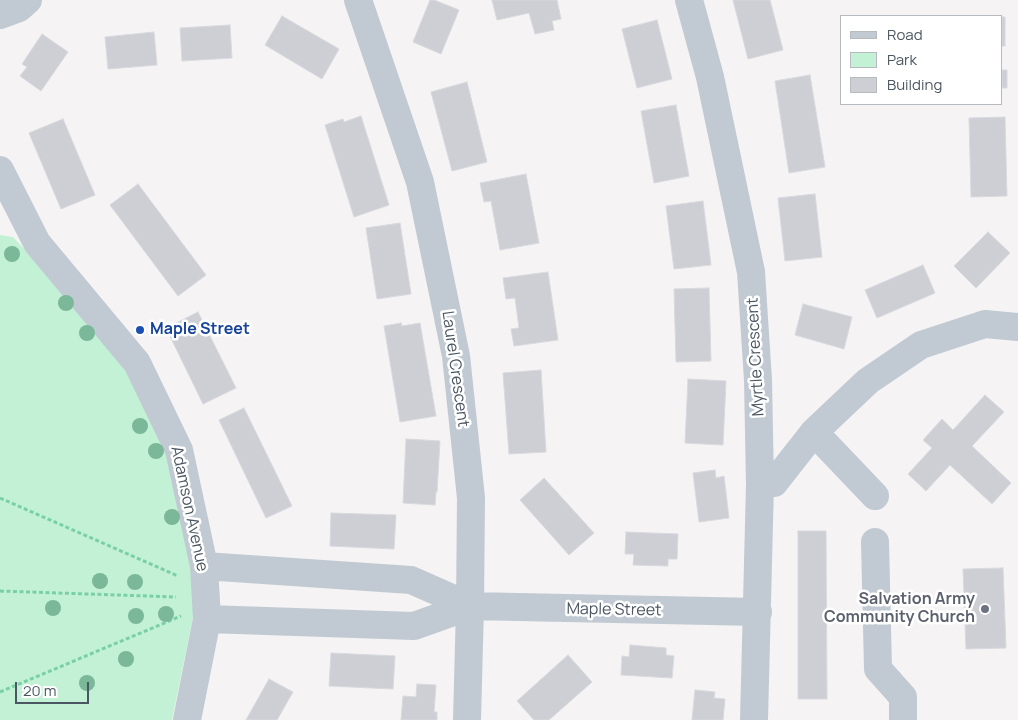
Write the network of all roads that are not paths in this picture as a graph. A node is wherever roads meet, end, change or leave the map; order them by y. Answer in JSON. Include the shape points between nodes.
{"nodes":[{"id":1,"x":28,"y":0,"type":"edge"},
{"id":2,"x":358,"y":0,"type":"edge"},
{"id":3,"x":690,"y":0,"type":"edge"},
{"id":4,"x":0,"y":15,"type":"edge"},
{"id":5,"x":0,"y":170,"type":"edge"},
{"id":6,"x":0,"y":217,"type":"edge"},
{"id":7,"x":30,"y":229,"type":"junction"},
{"id":8,"x":1018,"y":327,"type":"edge"},
{"id":9,"x":814,"y":432,"type":"junction"},
{"id":10,"x":760,"y":484,"type":"junction"},
{"id":11,"x":875,"y":496,"type":"dead end"},
{"id":12,"x":875,"y":542,"type":"dead end"},
{"id":13,"x":192,"y":572,"type":"junction"},
{"id":14,"x":470,"y":606,"type":"junction"},
{"id":15,"x":758,"y":612,"type":"junction"},
{"id":16,"x":194,"y":617,"type":"junction"},
{"id":17,"x":187,"y":720,"type":"edge"},
{"id":18,"x":467,"y":720,"type":"edge"},
{"id":19,"x":754,"y":720,"type":"edge"},
{"id":20,"x":903,"y":720,"type":"edge"}],
"edges":[{"from":1,"to":4,"type":"street","via":[[19,8]]},
{"from":2,"to":14,"type":"street","name":"Laurel Crescent","via":[[420,182],[456,356],[471,498]]},
{"from":3,"to":10,"type":"street","name":"Myrtle Crescent","via":[[710,77],[751,272]]},
{"from":5,"to":7,"type":"street","name":"Adamson Avenue"},
{"from":6,"to":7,"type":"street"},
{"from":7,"to":13,"type":"street","name":"Adamson Avenue","via":[[37,243],[138,363],[179,450]]},
{"from":8,"to":9,"type":"street","via":[[985,324],[921,345],[868,380]]},
{"from":9,"to":10,"type":"street","via":[[774,483]]},
{"from":9,"to":11,"type":"street"},
{"from":10,"to":15,"type":"street","name":"Myrtle Crescent"},
{"from":12,"to":20,"type":"street","via":[[878,669],[903,697]]},
{"from":13,"to":14,"type":"street","name":"Maple Street","via":[[411,580]]},
{"from":13,"to":16,"type":"street","name":"Adamson Avenue"},
{"from":14,"to":15,"type":"street","name":"Maple Street"},
{"from":14,"to":16,"type":"street","name":"Maple Street","via":[[414,626]]},
{"from":14,"to":18,"type":"street","name":"Laurel Crescent"},
{"from":15,"to":19,"type":"street","name":"Myrtle Crescent"},
{"from":16,"to":17,"type":"street","name":"Adamson Avenue"}]}
